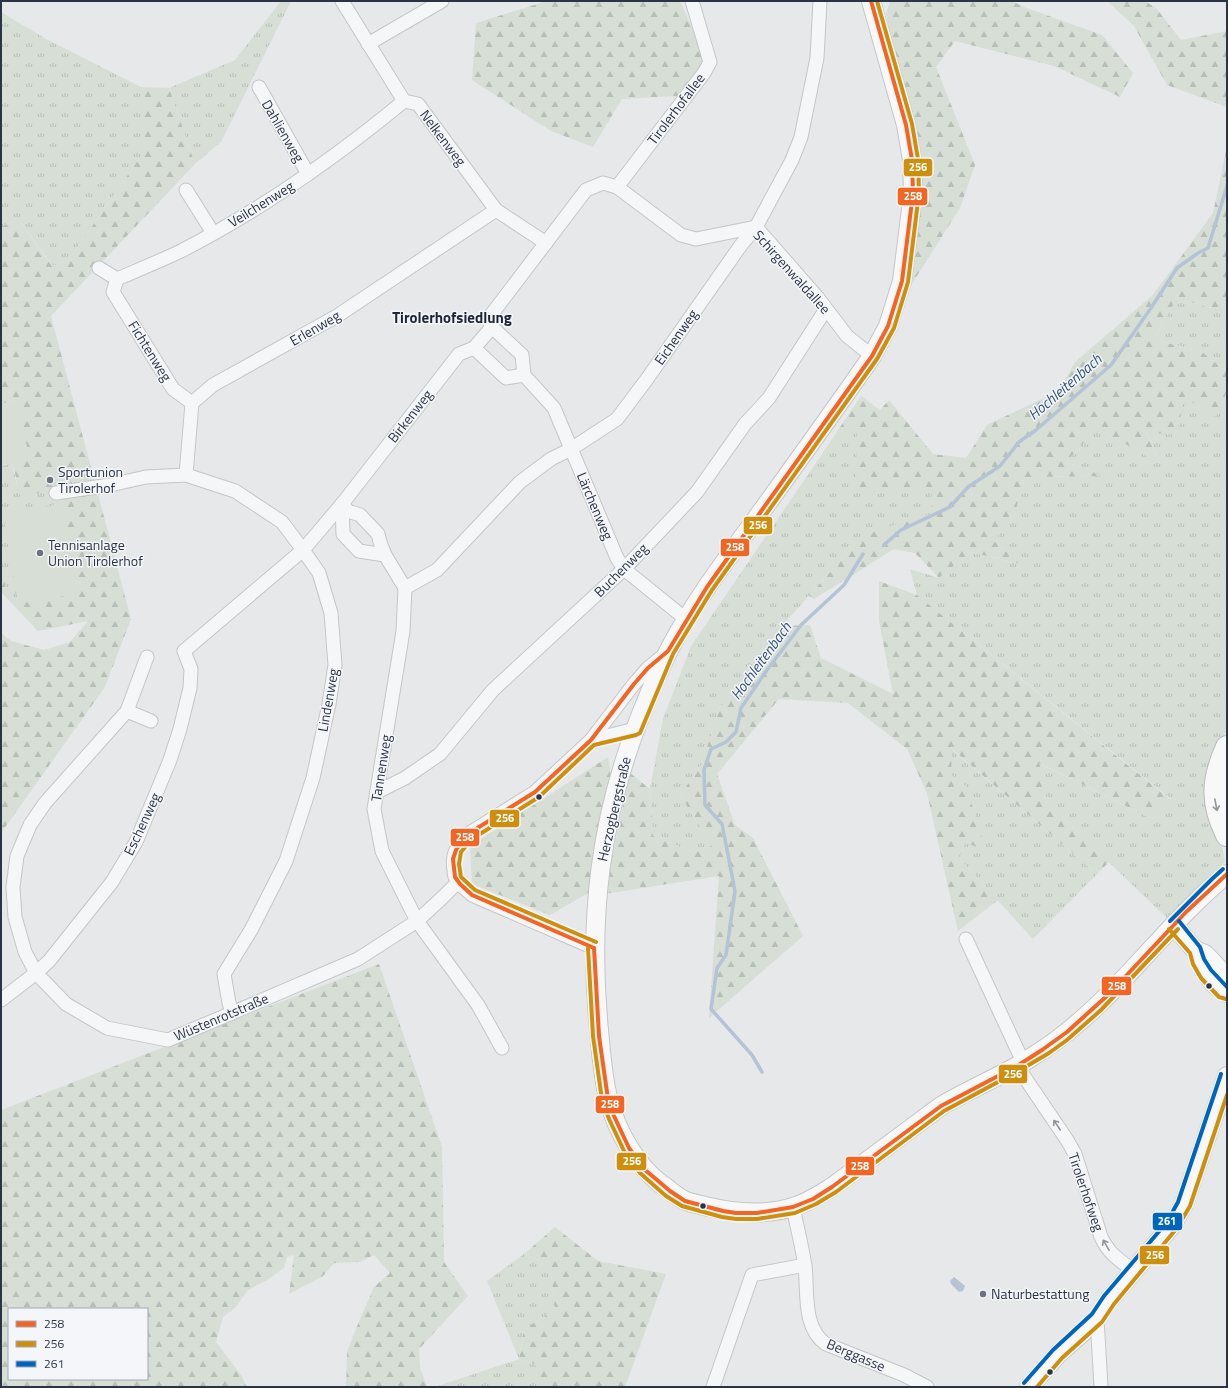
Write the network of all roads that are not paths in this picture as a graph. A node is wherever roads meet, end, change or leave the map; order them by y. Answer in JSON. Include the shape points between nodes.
{"nodes":[{"id":1,"x":342,"y":1,"type":"edge"},
{"id":2,"x":442,"y":1,"type":"edge"},
{"id":3,"x":692,"y":1,"type":"edge"},
{"id":4,"x":820,"y":1,"type":"edge"},
{"id":5,"x":871,"y":1,"type":"edge"},
{"id":6,"x":368,"y":44,"type":"junction"},
{"id":7,"x":259,"y":87,"type":"dead end"},
{"id":8,"x":404,"y":101,"type":"junction"},
{"id":9,"x":308,"y":174,"type":"junction"},
{"id":10,"x":617,"y":187,"type":"junction"},
{"id":11,"x":186,"y":190,"type":"dead end"},
{"id":12,"x":496,"y":210,"type":"junction"},
{"id":13,"x":756,"y":227,"type":"junction"},
{"id":14,"x":213,"y":233,"type":"junction"},
{"id":15,"x":546,"y":243,"type":"junction"},
{"id":16,"x":99,"y":268,"type":"dead end"},
{"id":17,"x":117,"y":279,"type":"junction"},
{"id":18,"x":826,"y":309,"type":"junction"},
{"id":19,"x":492,"y":327,"type":"junction"},
{"id":20,"x":474,"y":348,"type":"junction"},
{"id":21,"x":872,"y":356,"type":"junction"},
{"id":22,"x":524,"y":376,"type":"junction"},
{"id":23,"x":192,"y":403,"type":"junction"},
{"id":24,"x":571,"y":449,"type":"junction"},
{"id":25,"x":186,"y":475,"type":"junction"},
{"id":26,"x":56,"y":493,"type":"dead end"},
{"id":27,"x":342,"y":504,"type":"junction"},
{"id":28,"x":303,"y":550,"type":"junction"},
{"id":29,"x":385,"y":555,"type":"junction"},
{"id":30,"x":624,"y":569,"type":"junction"},
{"id":31,"x":405,"y":588,"type":"junction"},
{"id":32,"x":687,"y":620,"type":"junction"},
{"id":33,"x":184,"y":651,"type":"joint"},
{"id":34,"x":668,"y":652,"type":"junction"},
{"id":35,"x":147,"y":657,"type":"dead end"},
{"id":36,"x":127,"y":711,"type":"junction"},
{"id":37,"x":151,"y":721,"type":"dead end"},
{"id":38,"x":635,"y":729,"type":"junction"},
{"id":39,"x":591,"y":740,"type":"junction"},
{"id":40,"x":1227,"y":747,"type":"edge"},
{"id":41,"x":377,"y":792,"type":"junction"},
{"id":42,"x":1227,"y":835,"type":"edge"},
{"id":43,"x":1227,"y":874,"type":"edge"},
{"id":44,"x":458,"y":882,"type":"junction"},
{"id":45,"x":417,"y":921,"type":"junction"},
{"id":46,"x":1174,"y":925,"type":"junction"},
{"id":47,"x":966,"y":939,"type":"dead end"},
{"id":48,"x":594,"y":948,"type":"junction"},
{"id":49,"x":1195,"y":950,"type":"junction"},
{"id":50,"x":36,"y":973,"type":"junction"},
{"id":51,"x":1227,"y":978,"type":"edge"},
{"id":52,"x":1227,"y":993,"type":"edge"},
{"id":53,"x":1,"y":1000,"type":"edge"},
{"id":54,"x":232,"y":1013,"type":"junction"},
{"id":55,"x":502,"y":1048,"type":"dead end"},
{"id":56,"x":1020,"y":1064,"type":"junction"},
{"id":57,"x":1227,"y":1076,"type":"edge"},
{"id":58,"x":793,"y":1207,"type":"junction"},
{"id":59,"x":805,"y":1265,"type":"junction"},
{"id":60,"x":1134,"y":1271,"type":"junction"},
{"id":61,"x":1097,"y":1318,"type":"junction"},
{"id":62,"x":713,"y":1387,"type":"edge"},
{"id":63,"x":927,"y":1387,"type":"edge"},
{"id":64,"x":1029,"y":1387,"type":"edge"},
{"id":65,"x":1102,"y":1387,"type":"edge"}],
"edges":[{"from":1,"to":6,"type":"street","name":"Nelkenweg"},
{"from":2,"to":6,"type":"street"},
{"from":3,"to":10,"type":"street","name":"Tirolerhofallee","via":[[710,62]]},
{"from":4,"to":13,"type":"street","name":"Eichenweg","via":[[817,58],[801,137],[792,160]]},
{"from":5,"to":21,"type":"main road","name":"Herzogbergstraße","via":[[906,125],[912,160],[913,193],[902,281],[888,326]]},
{"from":6,"to":8,"type":"street","name":"Nelkenweg"},
{"from":7,"to":9,"type":"street","name":"Dahlienweg"},
{"from":8,"to":9,"type":"street","name":"Veilchenweg","via":[[364,134]]},
{"from":8,"to":12,"type":"street","name":"Nelkenweg","via":[[418,104]]},
{"from":9,"to":14,"type":"street","name":"Veilchenweg","via":[[262,205]]},
{"from":10,"to":13,"type":"street","name":"Schirgenwaldallee","via":[[681,235],[696,239]]},
{"from":10,"to":15,"type":"street","via":[[603,183],[586,190]]},
{"from":11,"to":14,"type":"street"},
{"from":12,"to":15,"type":"street","name":"Nelkenweg"},
{"from":12,"to":23,"type":"street","name":"Erlenweg","via":[[337,316],[213,385]]},
{"from":13,"to":18,"type":"street","name":"Schirgenwaldallee"},
{"from":13,"to":24,"type":"street","name":"Eichenweg","via":[[617,419]]},
{"from":14,"to":17,"type":"street","name":"Veilchenweg","via":[[181,251]]},
{"from":15,"to":19,"type":"street","via":[[488,319]]},
{"from":16,"to":17,"type":"street"},
{"from":17,"to":23,"type":"street","name":"Fichtenweg","via":[[114,292],[173,389]]},
{"from":18,"to":21,"type":"street","name":"Schirgenwaldallee","via":[[847,336]]},
{"from":18,"to":30,"type":"street","name":"Buchenweg","via":[[769,398],[745,424],[697,492]]},
{"from":19,"to":20,"type":"street","name":"Birkenweg"},
{"from":19,"to":22,"type":"street","via":[[522,355]]},
{"from":20,"to":22,"type":"street","via":[[506,378]]},
{"from":20,"to":27,"type":"street","name":"Birkenweg","via":[[459,354]]},
{"from":21,"to":32,"type":"main road","name":"Herzogbergstraße","via":[[707,587]]},
{"from":22,"to":24,"type":"street","name":"Lärchenweg","via":[[554,408]]},
{"from":23,"to":25,"type":"street"},
{"from":24,"to":30,"type":"street","name":"Lärchenweg"},
{"from":24,"to":31,"type":"street","name":"Eichenweg","via":[[551,458],[520,482],[437,570]]},
{"from":25,"to":26,"type":"street","name":"Lindenweg","via":[[146,477]]},
{"from":25,"to":28,"type":"street","name":"Lindenweg","via":[[235,491],[282,522]]},
{"from":27,"to":28,"type":"street","name":"Birkenweg"},
{"from":27,"to":29,"type":"street","via":[[348,511],[360,515],[378,534]]},
{"from":27,"to":29,"type":"street","via":[[343,534],[359,551]]},
{"from":28,"to":33,"type":"street","name":"Birkenweg"},
{"from":28,"to":54,"type":"street","name":"Lindenweg","via":[[319,574],[331,614],[335,665],[313,778],[286,861],[252,930],[224,974]]},
{"from":29,"to":31,"type":"street"},
{"from":30,"to":32,"type":"street","name":"Lärchenweg"},
{"from":30,"to":41,"type":"street","name":"Buchenweg","via":[[493,690],[440,754],[405,778]]},
{"from":31,"to":41,"type":"street","name":"Tannenweg","via":[[403,631]]},
{"from":32,"to":34,"type":"main road","name":"Herzogbergstraße"},
{"from":33,"to":50,"type":"street","name":"Eschenweg","via":[[191,669],[190,688],[180,729],[136,842],[112,882],[49,961]]},
{"from":34,"to":38,"type":"main road","name":"Herzogbergstraße"},
{"from":34,"to":39,"type":"street","via":[[648,668]]},
{"from":35,"to":36,"type":"street","name":"Wüstenrotstraße"},
{"from":36,"to":37,"type":"street"},
{"from":36,"to":50,"type":"street","name":"Wüstenrotstraße","via":[[45,804],[30,825],[17,856],[13,887],[14,917],[25,952]]},
{"from":38,"to":39,"type":"street"},
{"from":38,"to":48,"type":"main road","name":"Herzogbergstraße","via":[[619,780],[602,854]]},
{"from":39,"to":44,"type":"street","via":[[535,792],[468,834],[460,842],[452,864]]},
{"from":40,"to":42,"type":"highway","one_way":true,"via":[[1214,787],[1220,822]]},
{"from":41,"to":45,"type":"street","name":"Tannenweg","via":[[374,808],[382,851]]},
{"from":43,"to":46,"type":"main road","name":"Herzogbergstraße"},
{"from":44,"to":45,"type":"street","name":"Wüstenrotstraße"},
{"from":44,"to":48,"type":"street","via":[[472,895]]},
{"from":45,"to":54,"type":"street","name":"Wüstenrotstraße","via":[[358,959]]},
{"from":45,"to":55,"type":"street","name":"Tannenweg","via":[[478,1005]]},
{"from":46,"to":49,"type":"main road"},
{"from":46,"to":56,"type":"main road","name":"Herzogbergstraße","via":[[1090,1012],[1067,1032]]},
{"from":47,"to":56,"type":"street","name":"Tirolerhofweg"},
{"from":48,"to":58,"type":"main road","name":"Herzogbergstraße","via":[[597,1010],[608,1099],[629,1148],[644,1169],[685,1200],[723,1211],[763,1212]]},
{"from":49,"to":51,"type":"main road","via":[[1205,954]]},
{"from":49,"to":52,"type":"main road","via":[[1206,974]]},
{"from":50,"to":53,"type":"street","name":"Eschenweg"},
{"from":50,"to":54,"type":"street","name":"Wüstenrotstraße","via":[[66,1004],[107,1028],[168,1040]]},
{"from":56,"to":58,"type":"main road","name":"Herzogbergstraße","via":[[941,1106],[832,1187],[813,1199]]},
{"from":60,"to":56,"type":"street","name":"Tirolerhofweg","one_way":true,"via":[[1106,1248],[1075,1154]]},
{"from":57,"to":60,"type":"main road","via":[[1184,1204],[1172,1226]]},
{"from":58,"to":59,"type":"street","name":"Berggasse"},
{"from":59,"to":62,"type":"street","via":[[752,1276]]},
{"from":59,"to":63,"type":"street","name":"Berggasse","via":[[808,1308],[813,1326],[821,1340],[904,1374]]},
{"from":60,"to":61,"type":"main road"},
{"from":61,"to":64,"type":"main road","via":[[1058,1354]]},
{"from":61,"to":65,"type":"street"}]}
